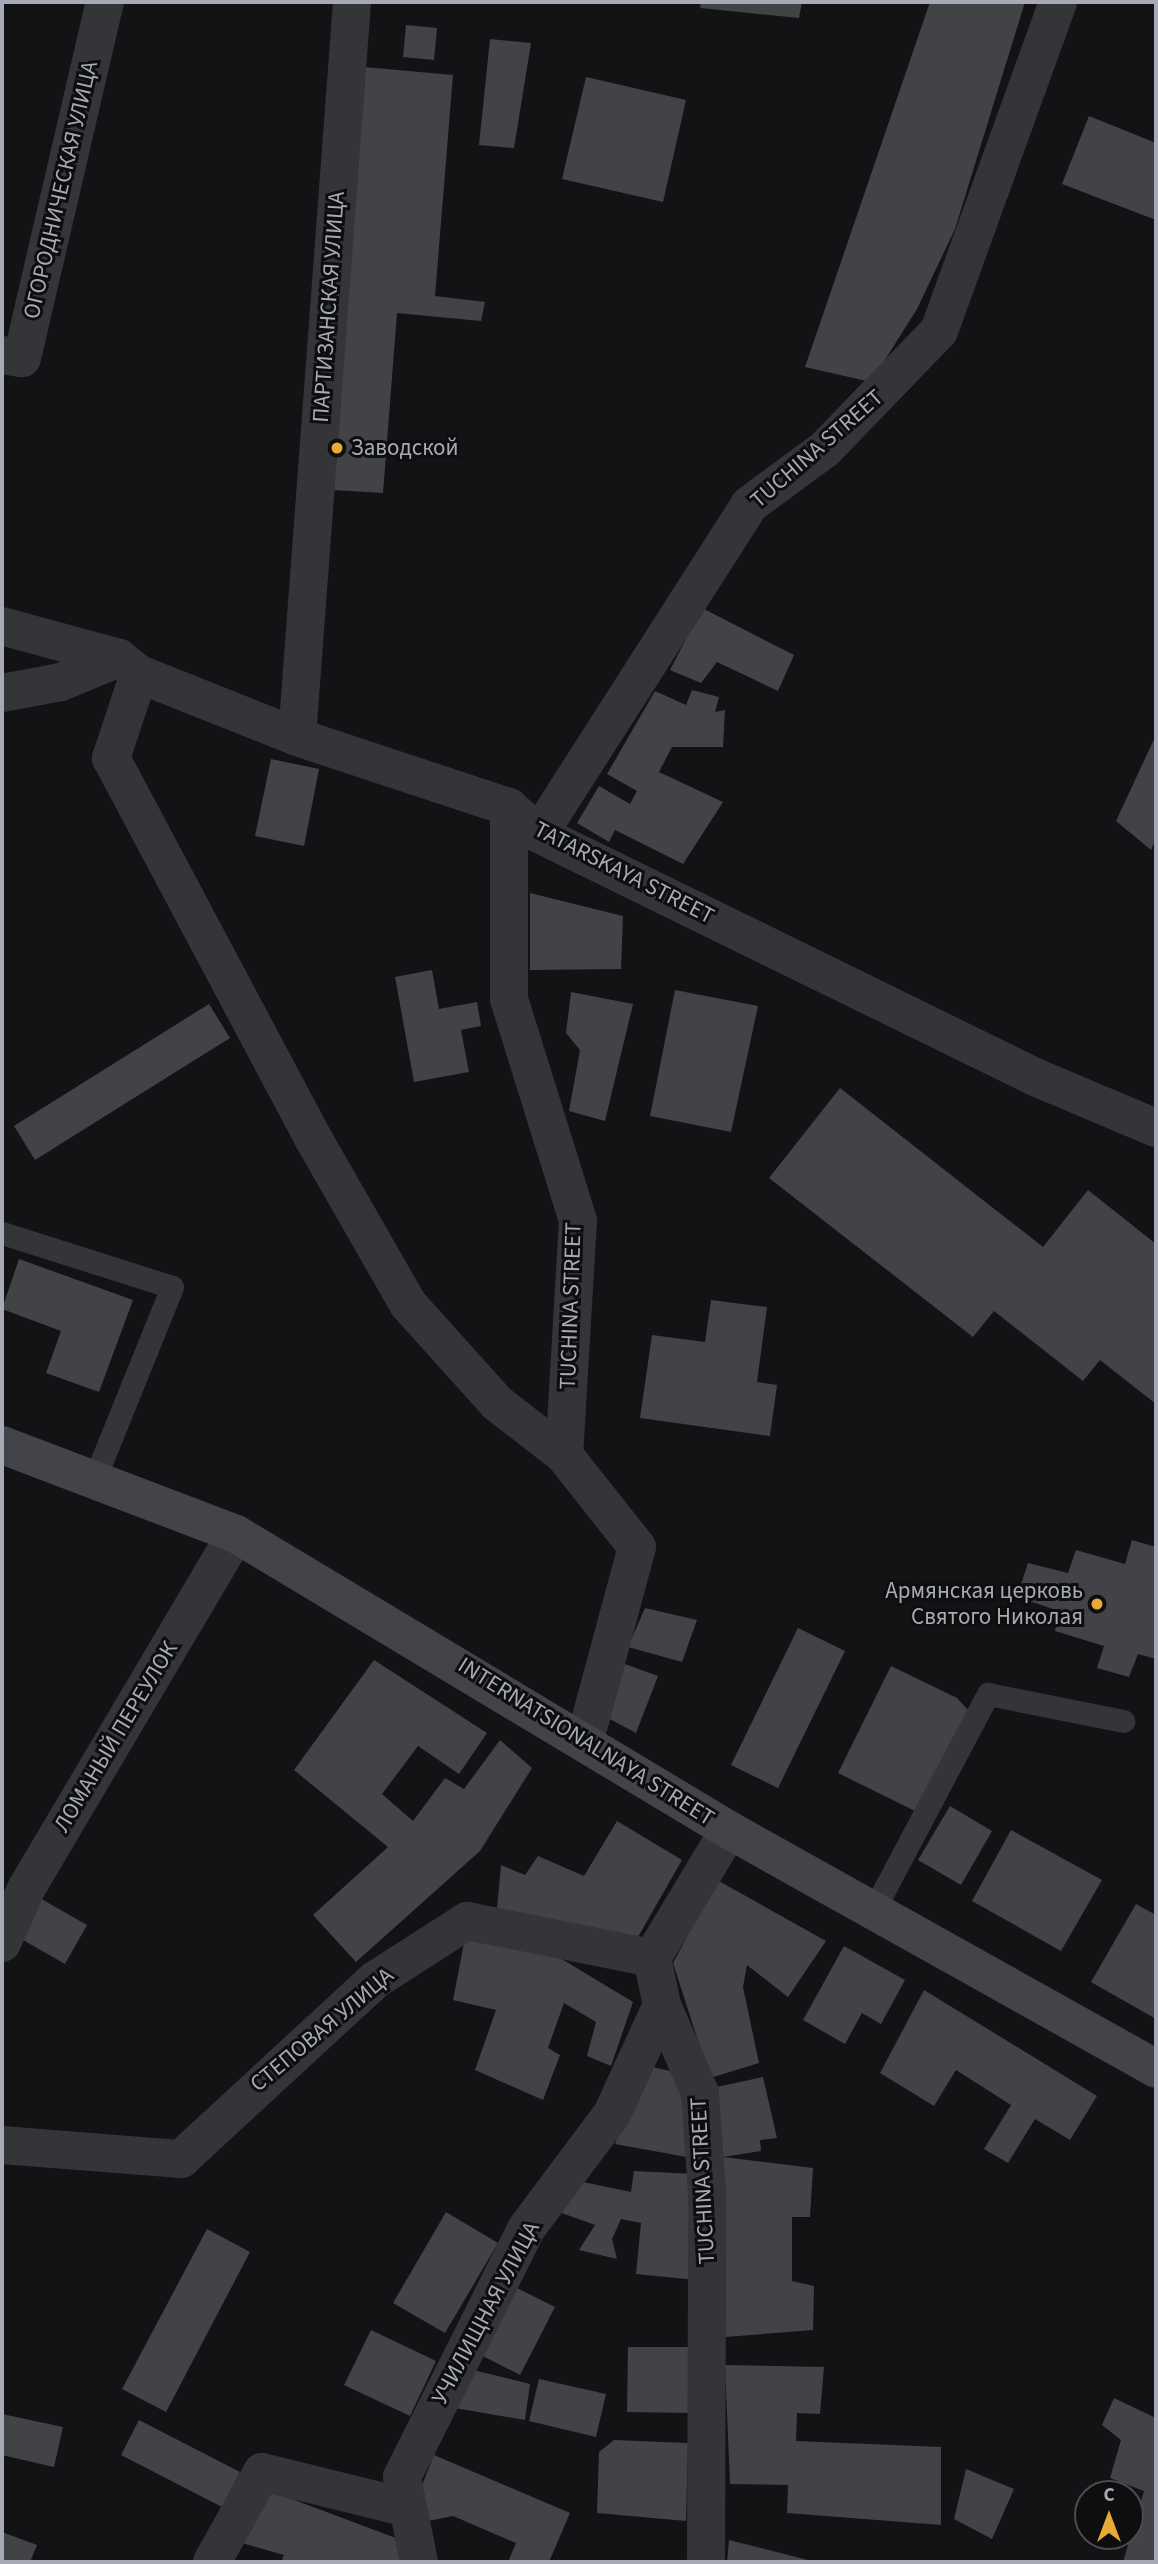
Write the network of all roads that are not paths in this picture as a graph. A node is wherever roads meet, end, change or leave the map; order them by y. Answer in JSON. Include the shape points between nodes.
{"nodes":[{"id":1,"x":105,"y":2,"type":"edge"},
{"id":2,"x":350,"y":2,"type":"edge"},
{"id":3,"x":1058,"y":2,"type":"edge"},
{"id":4,"x":2,"y":355,"type":"edge"},
{"id":5,"x":2,"y":626,"type":"edge"},
{"id":6,"x":2,"y":666,"type":"edge"},
{"id":7,"x":129,"y":666,"type":"junction"},
{"id":8,"x":61,"y":682,"type":"junction"},
{"id":9,"x":2,"y":693,"type":"edge"},
{"id":10,"x":297,"y":737,"type":"junction"},
{"id":11,"x":509,"y":807,"type":"junction"},
{"id":12,"x":539,"y":834,"type":"junction"},
{"id":13,"x":1156,"y":1128,"type":"edge"},
{"id":14,"x":2,"y":1233,"type":"edge"},
{"id":15,"x":2,"y":1445,"type":"edge"},
{"id":16,"x":564,"y":1455,"type":"junction"},
{"id":17,"x":94,"y":1480,"type":"junction"},
{"id":18,"x":236,"y":1534,"type":"junction"},
{"id":19,"x":1123,"y":1721,"type":"dead end"},
{"id":20,"x":585,"y":1740,"type":"junction"},
{"id":21,"x":729,"y":1830,"type":"junction"},
{"id":22,"x":873,"y":1911,"type":"junction"},
{"id":23,"x":2,"y":1942,"type":"edge"},
{"id":24,"x":652,"y":1958,"type":"junction"},
{"id":25,"x":662,"y":2005,"type":"junction"},
{"id":26,"x":1156,"y":2069,"type":"edge"},
{"id":27,"x":2,"y":2145,"type":"edge"},
{"id":28,"x":407,"y":2508,"type":"junction"},
{"id":29,"x":212,"y":2562,"type":"edge"},
{"id":30,"x":419,"y":2562,"type":"edge"},
{"id":31,"x":706,"y":2562,"type":"edge"}],
"edges":[{"from":1,"to":4,"type":"street","name":"ОГОРОДНИЧЕСКАЯ УЛИЦА","via":[[22,358]]},
{"from":2,"to":10,"type":"street","name":"ПАРТИЗАНСКАЯ УЛИЦА"},
{"from":3,"to":12,"type":"street","name":"TUCHINA STREET","via":[[939,331],[825,449],[749,505]]},
{"from":5,"to":7,"type":"street","name":"TATARSKAYA STREET"},
{"from":6,"to":8,"type":"street"},
{"from":7,"to":8,"type":"street"},
{"from":7,"to":10,"type":"street","name":"TATARSKAYA STREET"},
{"from":7,"to":16,"type":"street","via":[[111,758],[313,1139],[408,1304],[497,1403]]},
{"from":8,"to":9,"type":"street"},
{"from":10,"to":11,"type":"street","name":"TATARSKAYA STREET"},
{"from":11,"to":12,"type":"street","name":"TATARSKAYA STREET"},
{"from":11,"to":16,"type":"street","name":"TUCHINA STREET","via":[[509,999],[578,1221]]},
{"from":12,"to":13,"type":"street","name":"TATARSKAYA STREET","via":[[1035,1077]]},
{"from":14,"to":17,"type":"lane","via":[[172,1287]]},
{"from":15,"to":17,"type":"main road","name":"INTERNATSIONALNAYA STREET"},
{"from":16,"to":20,"type":"street","via":[[637,1547]]},
{"from":17,"to":18,"type":"main road","name":"INTERNATSIONALNAYA STREET"},
{"from":18,"to":20,"type":"main road","name":"INTERNATSIONALNAYA STREET"},
{"from":18,"to":23,"type":"street","name":"ЛОМАНЫЙ ПЕРЕУЛОК","via":[[26,1889]]},
{"from":19,"to":22,"type":"lane","via":[[988,1694]]},
{"from":20,"to":21,"type":"main road","name":"INTERNATSIONALNAYA STREET"},
{"from":21,"to":22,"type":"main road","name":"INTERNATSIONALNAYA STREET"},
{"from":21,"to":24,"type":"street"},
{"from":22,"to":26,"type":"main road","name":"INTERNATSIONALNAYA STREET"},
{"from":24,"to":25,"type":"street","name":"TUCHINA STREET"},
{"from":24,"to":27,"type":"street","name":"СТЕПОВАЯ УЛИЦА","via":[[467,1921],[375,1980],[181,2158]]},
{"from":25,"to":28,"type":"street","name":"УЧИЛИЩНАЯ УЛИЦА","via":[[612,2114],[526,2229],[402,2477]]},
{"from":25,"to":31,"type":"street","name":"TUCHINA STREET","via":[[700,2092],[707,2192]]},
{"from":28,"to":29,"type":"street","via":[[262,2472]]},
{"from":28,"to":30,"type":"street","name":"УЧИЛИЩНАЯ УЛИЦА"}]}
